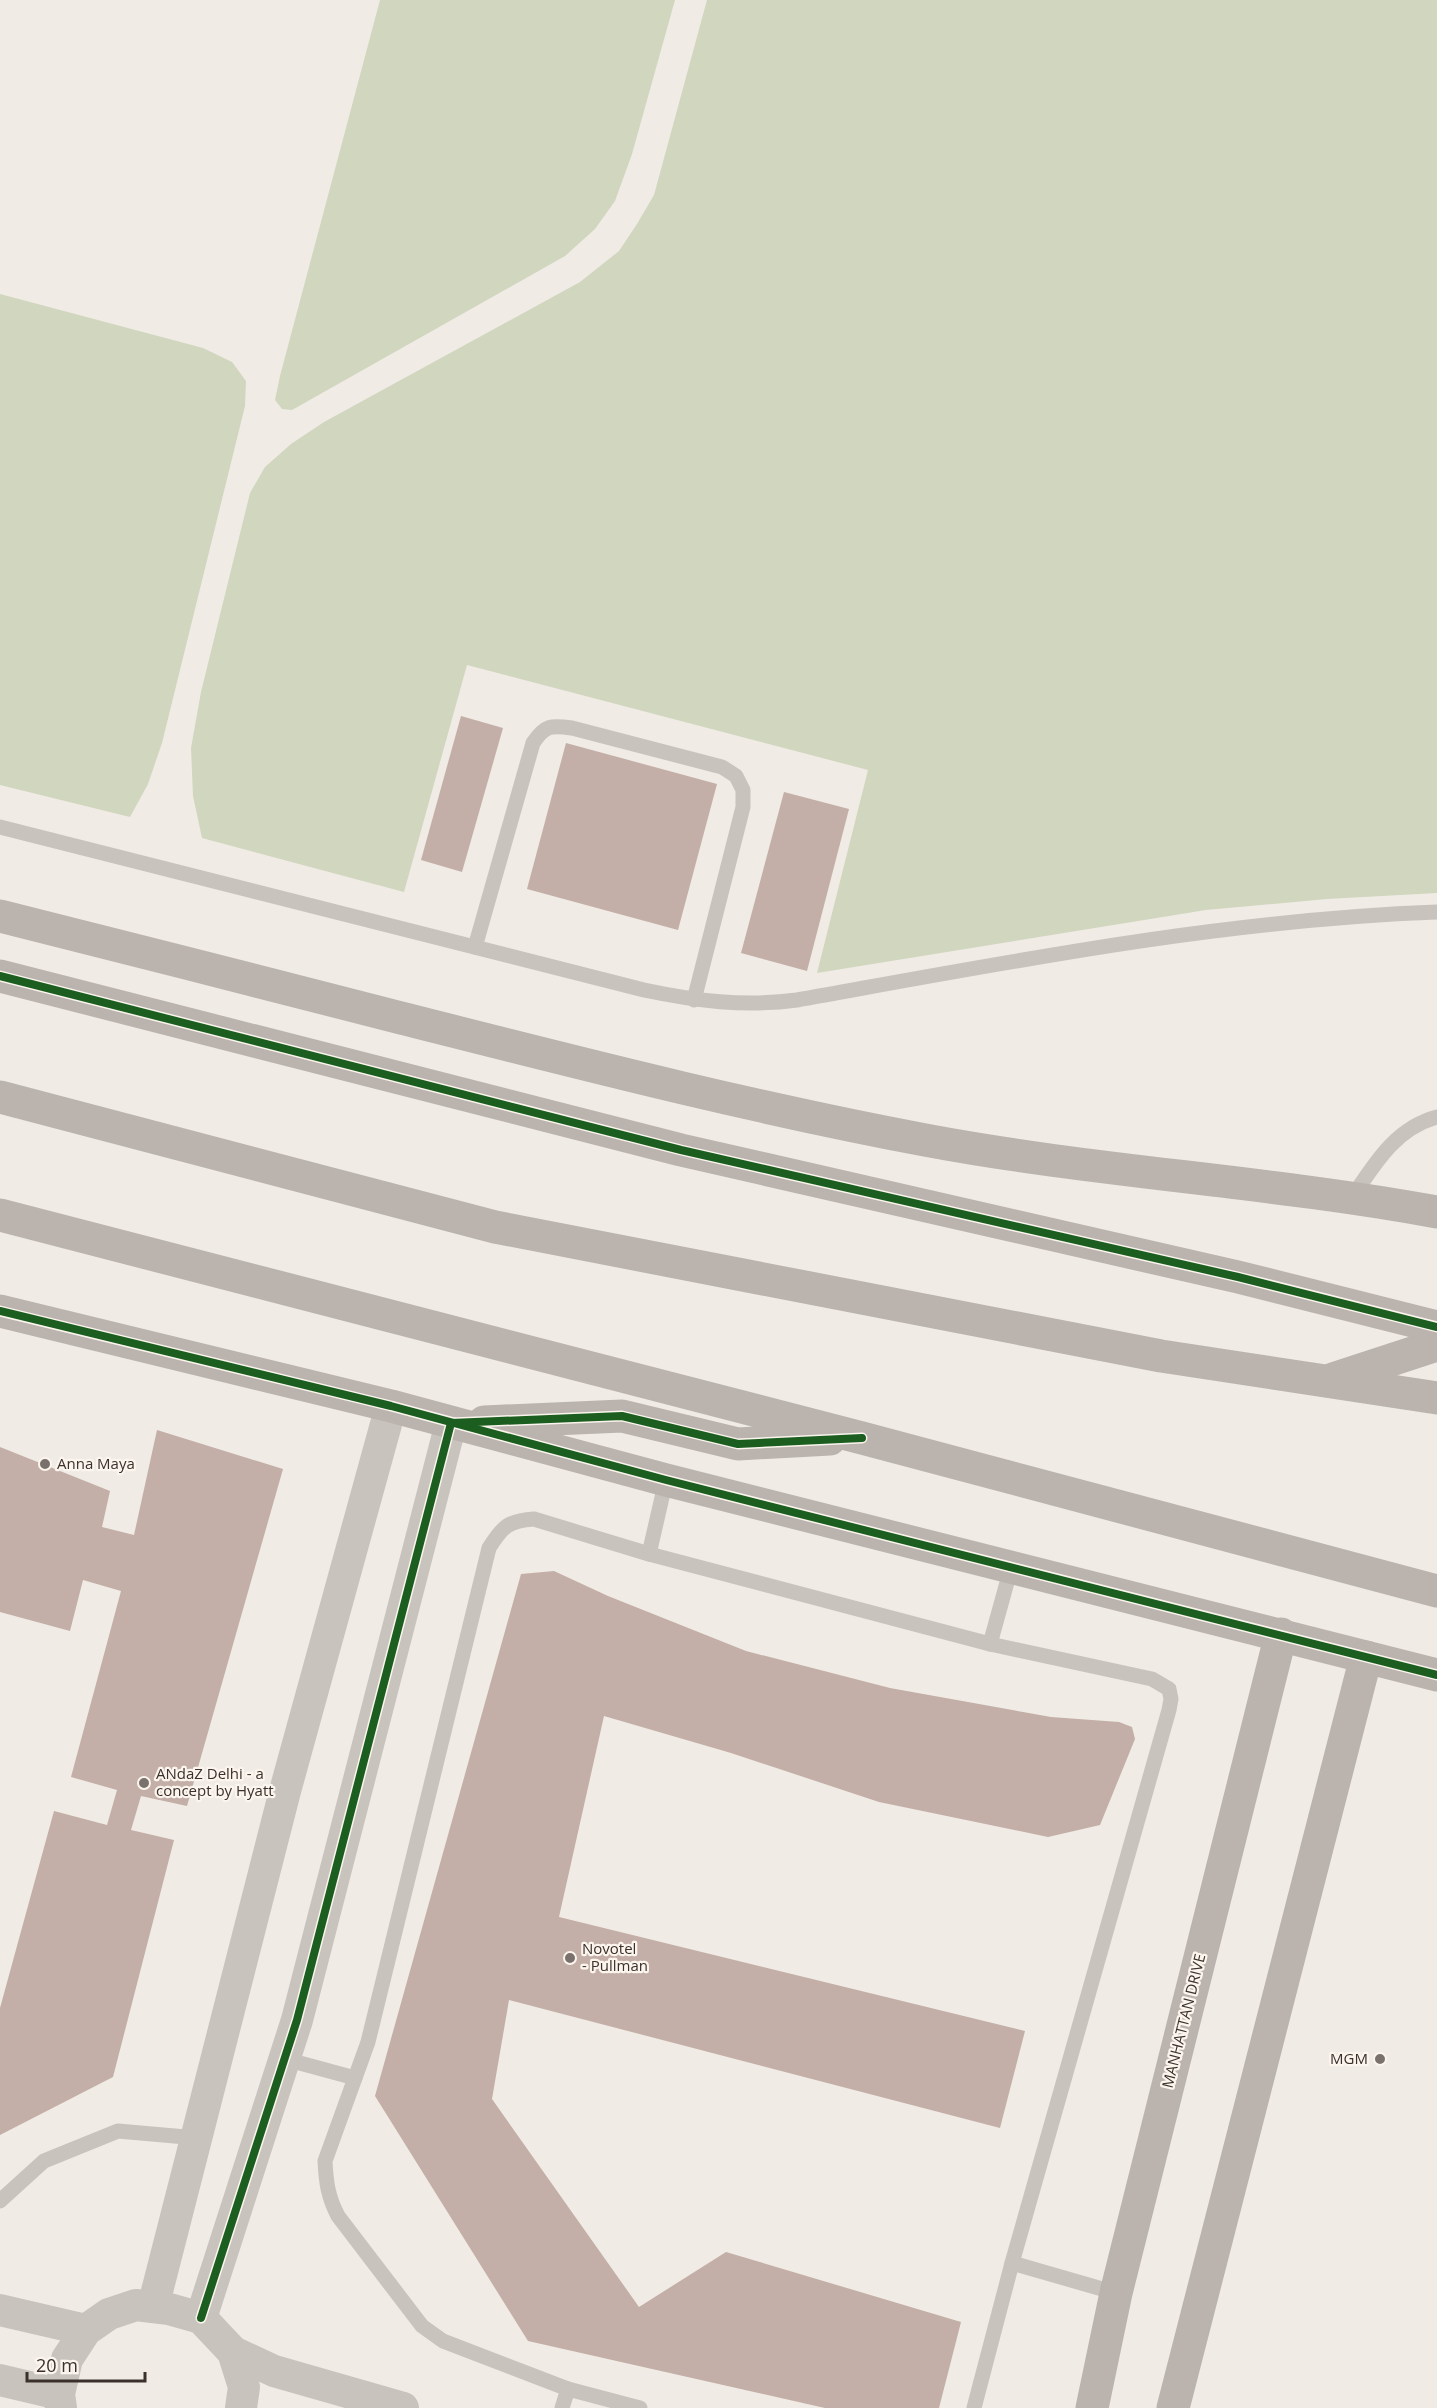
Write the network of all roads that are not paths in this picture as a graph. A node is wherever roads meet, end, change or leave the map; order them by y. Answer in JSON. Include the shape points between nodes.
{"nodes":[{"id":1,"x":0,"y":827,"type":"edge"},
{"id":2,"x":1437,"y":912,"type":"edge"},
{"id":3,"x":0,"y":916,"type":"edge"},
{"id":4,"x":475,"y":947,"type":"junction"},
{"id":5,"x":0,"y":976,"type":"edge"},
{"id":6,"x":694,"y":1000,"type":"junction"},
{"id":7,"x":0,"y":1097,"type":"edge"},
{"id":8,"x":1437,"y":1118,"type":"edge"},
{"id":9,"x":1353,"y":1196,"type":"junction"},
{"id":10,"x":1437,"y":1212,"type":"edge"},
{"id":11,"x":0,"y":1215,"type":"edge"},
{"id":12,"x":0,"y":1311,"type":"edge"},
{"id":13,"x":1437,"y":1327,"type":"edge"},
{"id":14,"x":1437,"y":1346,"type":"edge"},
{"id":15,"x":1328,"y":1381,"type":"junction"},
{"id":16,"x":1430,"y":1397,"type":"edge"},
{"id":17,"x":391,"y":1406,"type":"junction"},
{"id":18,"x":451,"y":1423,"type":"junction"},
{"id":19,"x":862,"y":1437,"type":"junction"},
{"id":20,"x":666,"y":1480,"type":"junction"},
{"id":21,"x":649,"y":1554,"type":"junction"},
{"id":22,"x":1011,"y":1568,"type":"junction"},
{"id":23,"x":1437,"y":1591,"type":"edge"},
{"id":24,"x":1281,"y":1634,"type":"junction"},
{"id":25,"x":990,"y":1644,"type":"junction"},
{"id":26,"x":1366,"y":1657,"type":"junction"},
{"id":27,"x":1437,"y":1675,"type":"edge"},
{"id":28,"x":285,"y":2059,"type":"junction"},
{"id":29,"x":355,"y":2078,"type":"junction"},
{"id":30,"x":197,"y":2138,"type":"junction"},
{"id":31,"x":0,"y":2201,"type":"edge"},
{"id":32,"x":1012,"y":2263,"type":"junction"},
{"id":33,"x":1116,"y":2293,"type":"junction"},
{"id":34,"x":153,"y":2307,"type":"junction"},
{"id":35,"x":0,"y":2310,"type":"edge"},
{"id":36,"x":201,"y":2318,"type":"junction"},
{"id":37,"x":86,"y":2330,"type":"junction"},
{"id":38,"x":233,"y":2352,"type":"junction"},
{"id":39,"x":0,"y":2380,"type":"edge"},
{"id":40,"x":568,"y":2389,"type":"junction"},
{"id":41,"x":60,"y":2401,"type":"edge"},
{"id":42,"x":242,"y":2408,"type":"edge"},
{"id":43,"x":403,"y":2408,"type":"edge"},
{"id":44,"x":562,"y":2408,"type":"edge"},
{"id":45,"x":640,"y":2408,"type":"edge"},
{"id":46,"x":974,"y":2408,"type":"edge"},
{"id":47,"x":1092,"y":2408,"type":"edge"},
{"id":48,"x":1173,"y":2408,"type":"edge"}],
"edges":[{"from":1,"to":4,"type":"lane"},
{"from":2,"to":6,"type":"lane","via":[[1267,923],[1160,937],[769,1004]]},
{"from":3,"to":9,"type":"street","via":[[595,1068],[846,1124],[1008,1155]]},
{"from":4,"to":6,"type":"lane"},
{"from":4,"to":6,"type":"lane","via":[[532,743],[541,731],[554,726],[572,728],[722,767],[736,776],[743,790],[740,822]]},
{"from":5,"to":13,"type":"street","via":[[681,1150],[1238,1277]]},
{"from":7,"to":15,"type":"street","via":[[495,1227],[1161,1356]]},
{"from":8,"to":9,"type":"lane","via":[[1421,1122],[1396,1138]]},
{"from":9,"to":10,"type":"street"},
{"from":11,"to":19,"type":"street"},
{"from":12,"to":17,"type":"street"},
{"from":14,"to":15,"type":"street"},
{"from":15,"to":16,"type":"street"},
{"from":17,"to":18,"type":"street"},
{"from":17,"to":30,"type":"street","via":[[285,1791]]},
{"from":18,"to":19,"type":"street","via":[[622,1416],[738,1444]]},
{"from":18,"to":20,"type":"street"},
{"from":18,"to":28,"type":"street"},
{"from":19,"to":23,"type":"street"},
{"from":20,"to":21,"type":"lane"},
{"from":20,"to":22,"type":"street"},
{"from":21,"to":25,"type":"lane"},
{"from":21,"to":29,"type":"lane","via":[[534,1519],[514,1521],[500,1530],[489,1548],[368,2042]]},
{"from":22,"to":24,"type":"street"},
{"from":22,"to":25,"type":"lane"},
{"from":24,"to":26,"type":"street"},
{"from":24,"to":33,"type":"street","name":"MANHATTAN DRIVE"},
{"from":25,"to":32,"type":"lane","via":[[1152,1678],[1169,1689],[1171,1699]]},
{"from":26,"to":27,"type":"street"},
{"from":26,"to":48,"type":"street"},
{"from":28,"to":29,"type":"lane"},
{"from":28,"to":36,"type":"street"},
{"from":29,"to":40,"type":"lane","via":[[325,2161],[329,2198],[338,2216],[422,2326],[443,2341]]},
{"from":30,"to":31,"type":"lane","via":[[118,2131],[44,2161]]},
{"from":30,"to":34,"type":"street"},
{"from":32,"to":33,"type":"lane"},
{"from":32,"to":46,"type":"lane"},
{"from":33,"to":47,"type":"street","name":"MANHATTAN DRIVE"},
{"from":34,"to":36,"type":"street"},
{"from":34,"to":37,"type":"street","via":[[136,2305],[109,2314]]},
{"from":35,"to":37,"type":"street"},
{"from":36,"to":38,"type":"street"},
{"from":37,"to":41,"type":"street","via":[[67,2360]]},
{"from":38,"to":42,"type":"street","via":[[244,2386]]},
{"from":38,"to":43,"type":"street","via":[[274,2371]]},
{"from":39,"to":41,"type":"street"},
{"from":40,"to":44,"type":"lane"},
{"from":40,"to":45,"type":"lane"}]}
